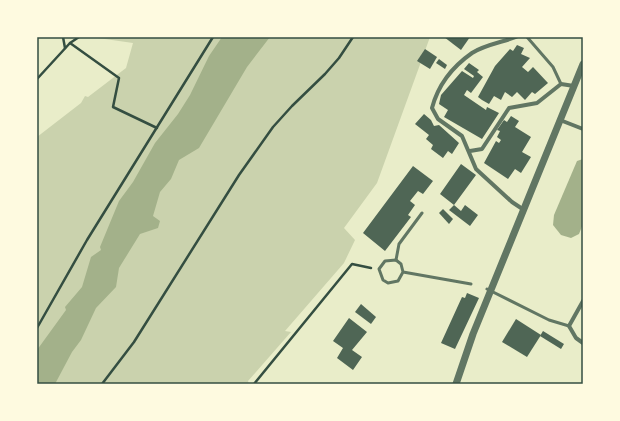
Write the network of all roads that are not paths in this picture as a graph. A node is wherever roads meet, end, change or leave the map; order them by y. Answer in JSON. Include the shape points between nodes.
{"nodes":[{"id":1,"x":516,"y":37,"type":"edge"},
{"id":2,"x":527,"y":37,"type":"edge"},
{"id":3,"x":583,"y":64,"type":"edge"},
{"id":4,"x":561,"y":84,"type":"junction"},
{"id":5,"x":574,"y":86,"type":"junction"},
{"id":6,"x":560,"y":120,"type":"junction"},
{"id":7,"x":583,"y":129,"type":"edge"},
{"id":8,"x":470,"y":151,"type":"junction"},
{"id":9,"x":525,"y":210,"type":"junction"},
{"id":10,"x":422,"y":213,"type":"dead end"},
{"id":11,"x":396,"y":260,"type":"junction"},
{"id":12,"x":403,"y":272,"type":"junction"},
{"id":13,"x":471,"y":284,"type":"dead end"},
{"id":14,"x":489,"y":290,"type":"junction"},
{"id":15,"x":583,"y":301,"type":"edge"},
{"id":16,"x":569,"y":326,"type":"junction"},
{"id":17,"x":583,"y":343,"type":"edge"},
{"id":18,"x":456,"y":384,"type":"edge"}],
"edges":[{"from":1,"to":8,"type":"street","via":[[473,53],[451,71],[435,95],[432,108],[434,116],[462,136]]},
{"from":2,"to":4,"type":"lane","via":[[553,67]]},
{"from":3,"to":5,"type":"street"},
{"from":4,"to":5,"type":"street"},
{"from":4,"to":8,"type":"street","via":[[538,103],[510,108],[482,149]]},
{"from":5,"to":6,"type":"street"},
{"from":6,"to":7,"type":"street"},
{"from":6,"to":9,"type":"street"},
{"from":8,"to":9,"type":"street","via":[[476,169],[512,202]]},
{"from":9,"to":14,"type":"street"},
{"from":10,"to":11,"type":"lane","via":[[399,244]]},
{"from":11,"to":12,"type":"lane","via":[[401,264]]},
{"from":11,"to":12,"type":"lane","via":[[385,261],[379,269],[382,280],[388,283],[398,281]]},
{"from":12,"to":13,"type":"lane"},
{"from":14,"to":16,"type":"lane","via":[[549,320]]},
{"from":14,"to":18,"type":"street"},
{"from":15,"to":16,"type":"street"},
{"from":16,"to":17,"type":"street","via":[[576,338]]}]}
